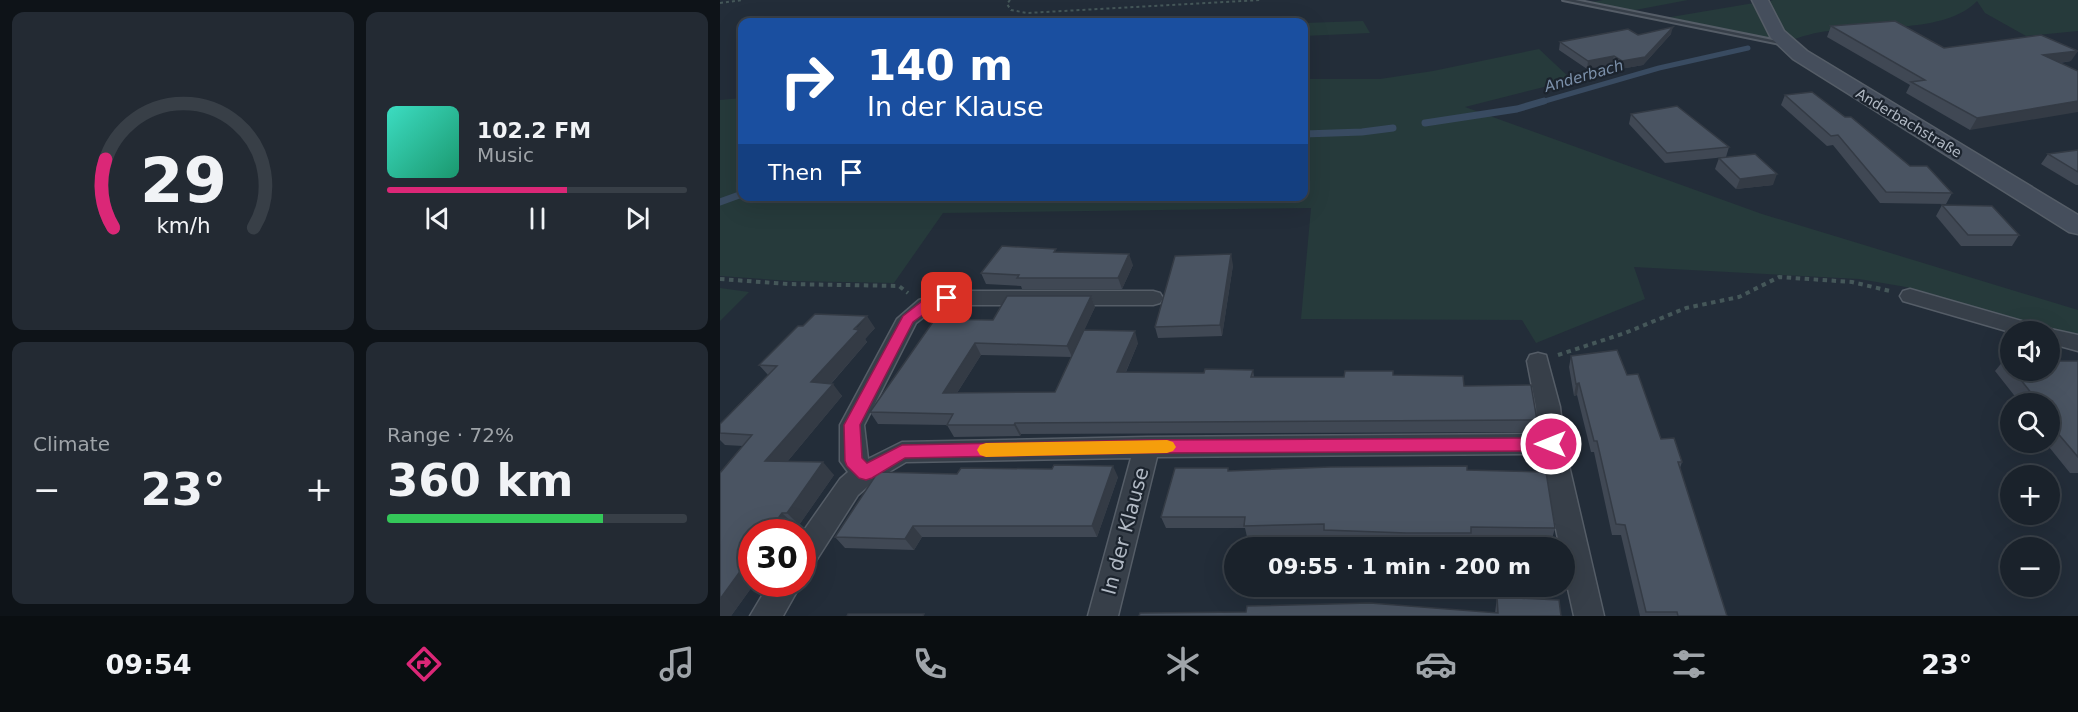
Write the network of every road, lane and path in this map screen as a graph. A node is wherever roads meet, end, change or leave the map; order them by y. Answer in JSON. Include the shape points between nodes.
{"nodes":[{"id":1,"x":743,"y":0,"type":"edge"},
{"id":2,"x":1010,"y":0,"type":"edge"},
{"id":3,"x":1261,"y":0,"type":"edge"},
{"id":4,"x":1566,"y":0,"type":"edge"},
{"id":5,"x":1760,"y":0,"type":"edge"},
{"id":6,"x":720,"y":3,"type":"edge"},
{"id":7,"x":1785,"y":43,"type":"junction"},
{"id":8,"x":2078,"y":226,"type":"edge"},
{"id":9,"x":720,"y":279,"type":"edge"},
{"id":10,"x":1910,"y":296,"type":"joint"},
{"id":11,"x":1154,"y":298,"type":"dead end"},
{"id":12,"x":926,"y":305,"type":"junction"},
{"id":13,"x":2000,"y":322,"type":"edge"},
{"id":14,"x":2060,"y":338,"type":"edge"},
{"id":15,"x":2078,"y":343,"type":"edge"},
{"id":16,"x":1538,"y":361,"type":"joint"},
{"id":17,"x":1551,"y":444,"type":"junction"},
{"id":18,"x":1147,"y":447,"type":"junction"},
{"id":19,"x":866,"y":473,"type":"junction"},
{"id":20,"x":816,"y":537,"type":"edge"},
{"id":21,"x":777,"y":597,"type":"edge"},
{"id":22,"x":765,"y":616,"type":"edge"},
{"id":23,"x":1103,"y":616,"type":"edge"},
{"id":24,"x":1589,"y":616,"type":"edge"}],
"edges":[{"from":1,"to":6,"type":"path"},
{"from":2,"to":3,"type":"path","via":[[1007,4],[1011,10],[1028,13]]},
{"from":4,"to":7,"type":"lane"},
{"from":5,"to":7,"type":"main road","name":"Anderbachstraße"},
{"from":7,"to":8,"type":"main road","name":"Anderbachstraße"},
{"from":9,"to":12,"type":"path","via":[[898,286]]},
{"from":10,"to":13,"type":"street"},
{"from":10,"to":16,"type":"path","via":[[1852,282],[1779,277],[1739,297],[1686,308]]},
{"from":11,"to":12,"type":"street","via":[[947,298]]},
{"from":12,"to":19,"type":"street","via":[[908,319],[852,425],[853,461]]},
{"from":14,"to":15,"type":"street"},
{"from":16,"to":17,"type":"street"},
{"from":17,"to":18,"type":"street","name":"In der Klause"},
{"from":17,"to":24,"type":"street"},
{"from":18,"to":19,"type":"street","name":"In der Klause","via":[[902,452]]},
{"from":18,"to":23,"type":"street","name":"In der Klause"},
{"from":19,"to":20,"type":"street","name":"In der Klause","via":[[849,487]]},
{"from":21,"to":22,"type":"street"}]}
